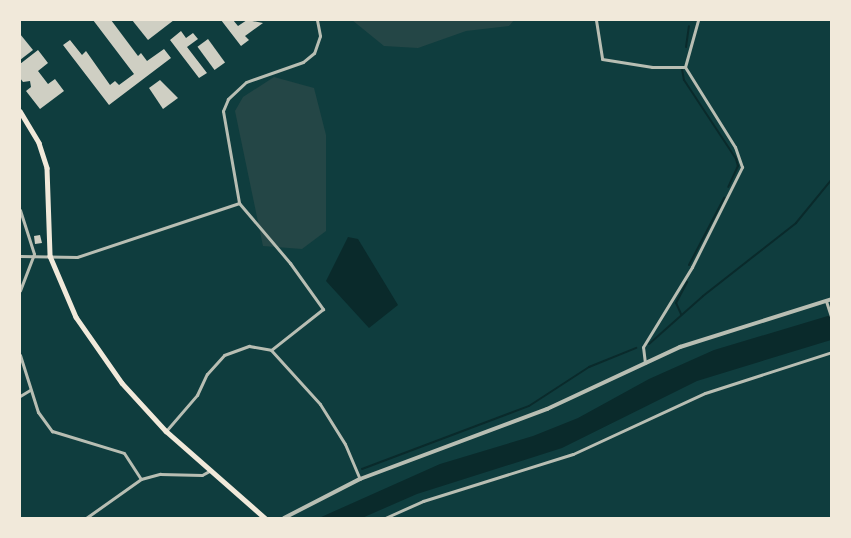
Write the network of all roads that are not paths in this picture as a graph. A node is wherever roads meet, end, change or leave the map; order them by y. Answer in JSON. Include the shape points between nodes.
{"nodes":[{"id":1,"x":317,"y":20,"type":"edge"},
{"id":2,"x":596,"y":20,"type":"edge"},
{"id":3,"x":698,"y":20,"type":"edge"},
{"id":4,"x":686,"y":67,"type":"junction"},
{"id":5,"x":20,"y":111,"type":"edge"},
{"id":6,"x":240,"y":203,"type":"junction"},
{"id":7,"x":20,"y":210,"type":"edge"},
{"id":8,"x":34,"y":254,"type":"junction"},
{"id":9,"x":20,"y":256,"type":"edge"},
{"id":10,"x":50,"y":256,"type":"junction"},
{"id":11,"x":20,"y":290,"type":"edge"},
{"id":12,"x":831,"y":299,"type":"edge"},
{"id":13,"x":826,"y":300,"type":"junction"},
{"id":14,"x":831,"y":320,"type":"edge"},
{"id":15,"x":271,"y":351,"type":"junction"},
{"id":16,"x":831,"y":352,"type":"edge"},
{"id":17,"x":20,"y":355,"type":"edge"},
{"id":18,"x":645,"y":363,"type":"junction"},
{"id":19,"x":30,"y":390,"type":"junction"},
{"id":20,"x":20,"y":396,"type":"edge"},
{"id":21,"x":166,"y":431,"type":"junction"},
{"id":22,"x":211,"y":470,"type":"junction"},
{"id":23,"x":141,"y":479,"type":"junction"},
{"id":24,"x":360,"y":479,"type":"junction"},
{"id":25,"x":86,"y":519,"type":"edge"},
{"id":26,"x":265,"y":519,"type":"edge"},
{"id":27,"x":284,"y":519,"type":"edge"},
{"id":28,"x":385,"y":519,"type":"edge"}],
"edges":[{"from":1,"to":6,"type":"street","via":[[320,36],[314,54],[303,62],[246,82],[228,99],[223,111]]},
{"from":2,"to":4,"type":"street","via":[[602,59]]},
{"from":3,"to":4,"type":"street"},
{"from":4,"to":18,"type":"street","via":[[735,147],[742,167],[692,267],[643,347]]},
{"from":5,"to":10,"type":"main road","via":[[39,143],[47,168]]},
{"from":6,"to":10,"type":"street","via":[[190,216],[77,257]]},
{"from":6,"to":15,"type":"street","via":[[323,309]]},
{"from":7,"to":8,"type":"street"},
{"from":8,"to":9,"type":"street"},
{"from":8,"to":10,"type":"street"},
{"from":8,"to":11,"type":"street"},
{"from":10,"to":21,"type":"main road","via":[[72,308],[96,349]]},
{"from":12,"to":13,"type":"street"},
{"from":13,"to":14,"type":"street"},
{"from":13,"to":18,"type":"street","via":[[754,321]]},
{"from":15,"to":21,"type":"street","via":[[249,346],[224,355]]},
{"from":15,"to":24,"type":"street","via":[[320,404],[345,444]]},
{"from":16,"to":28,"type":"street","via":[[705,393],[573,454],[423,501]]},
{"from":17,"to":19,"type":"street"},
{"from":18,"to":24,"type":"street","via":[[547,410]]},
{"from":19,"to":20,"type":"street"},
{"from":19,"to":23,"type":"street","via":[[38,412],[52,431],[124,453]]},
{"from":21,"to":22,"type":"main road"},
{"from":22,"to":23,"type":"street","via":[[202,475],[160,474]]},
{"from":22,"to":26,"type":"main road"},
{"from":23,"to":25,"type":"street"},
{"from":24,"to":27,"type":"street"}]}
